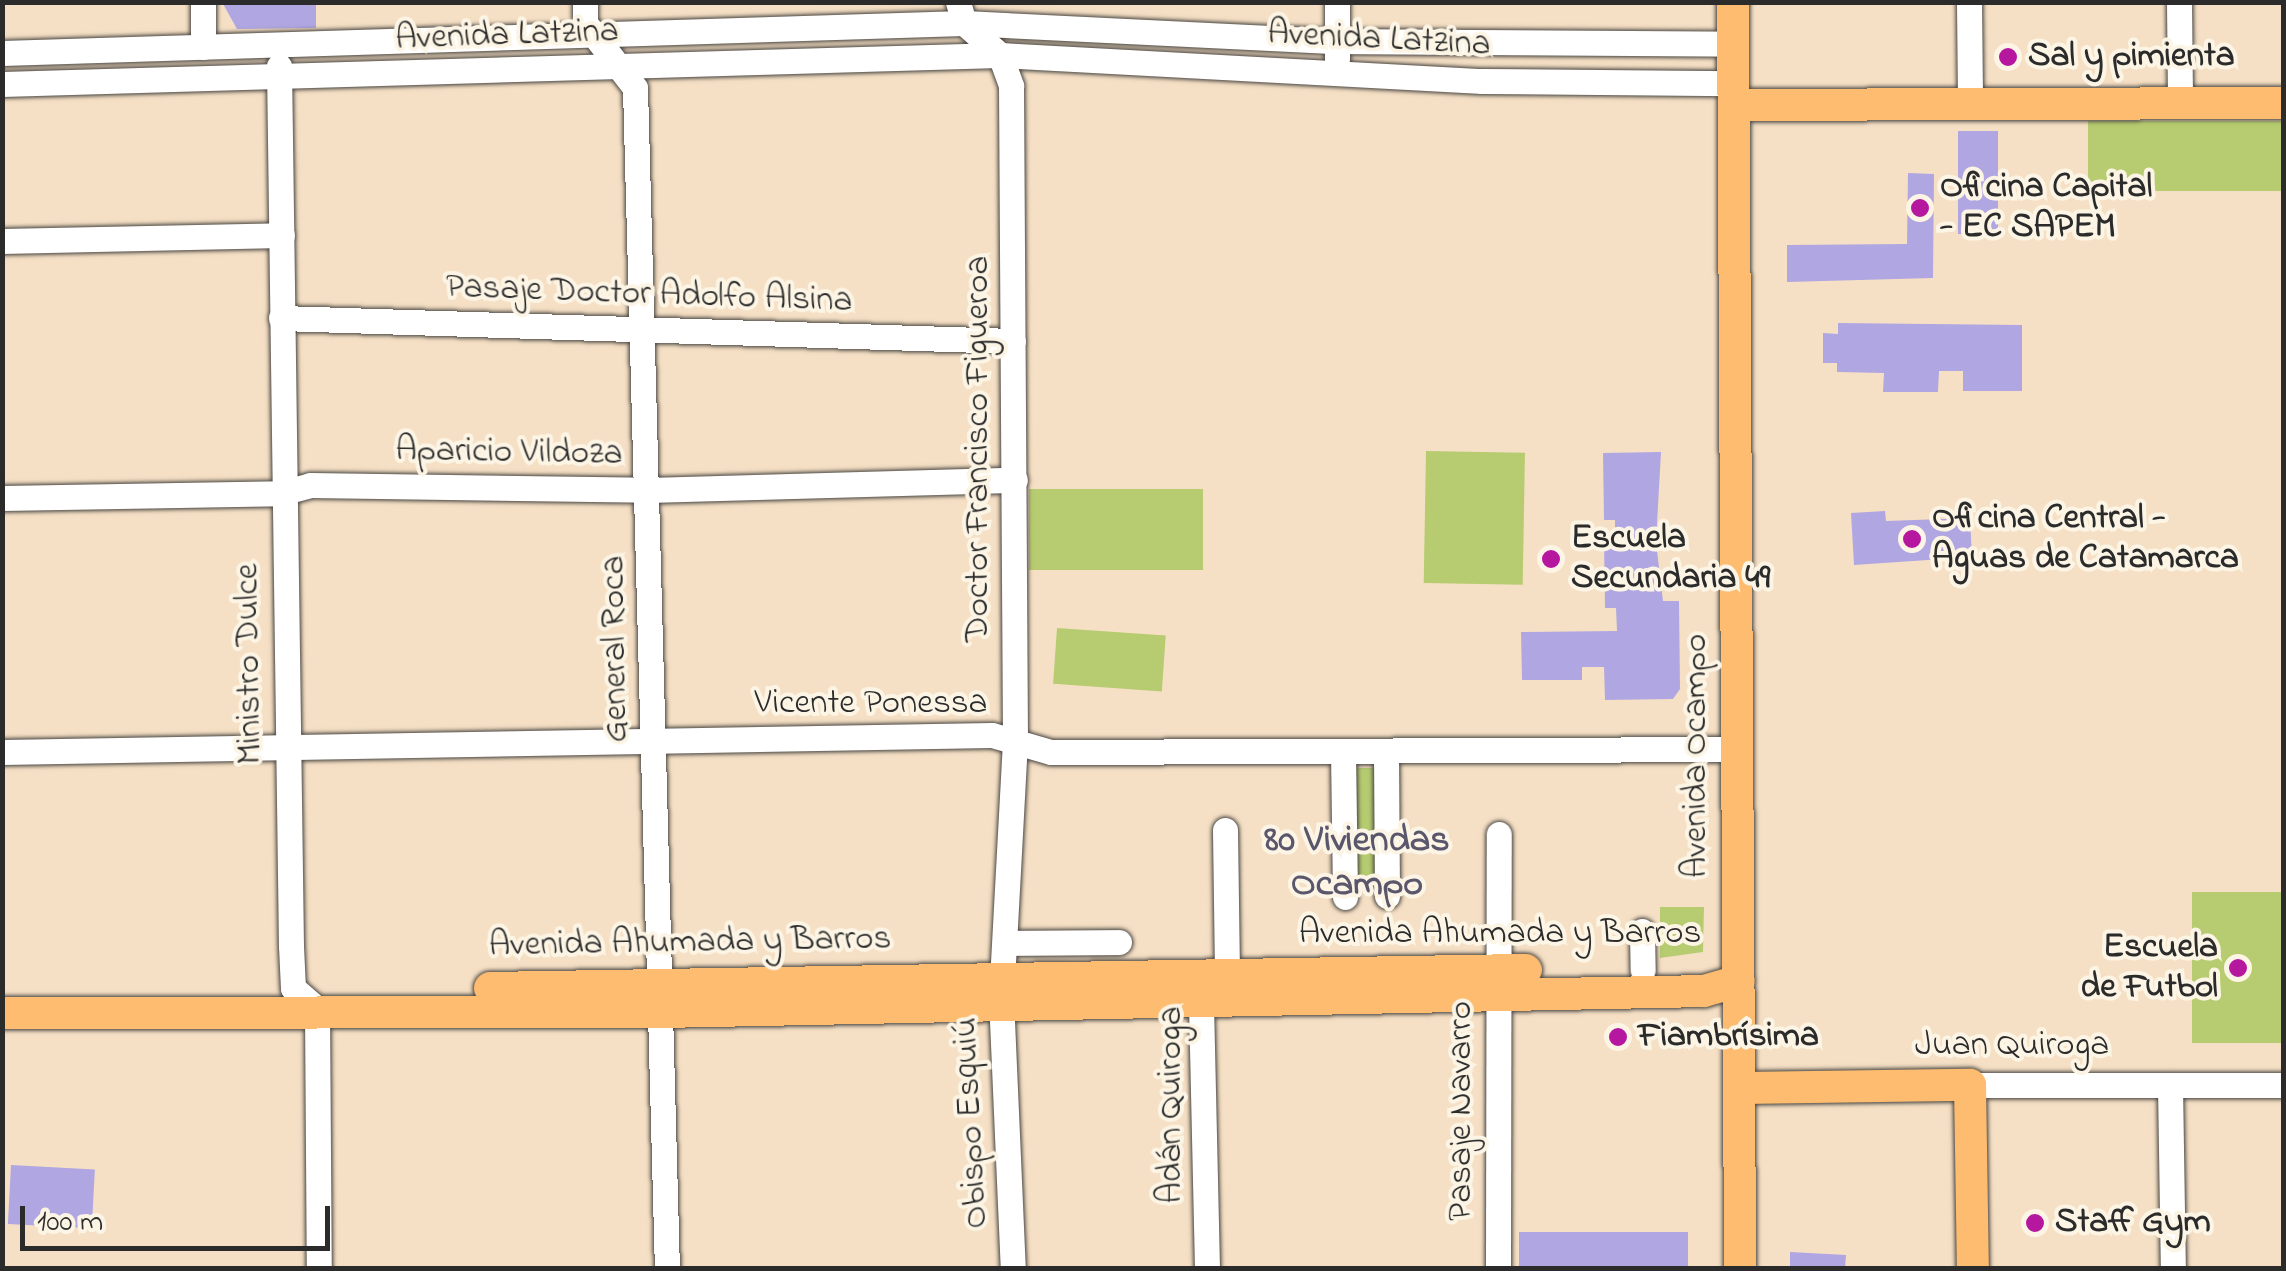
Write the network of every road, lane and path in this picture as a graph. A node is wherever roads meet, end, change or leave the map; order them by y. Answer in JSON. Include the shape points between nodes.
{"nodes":[{"id":1,"x":203,"y":2,"type":"edge"},
{"id":2,"x":584,"y":2,"type":"edge"},
{"id":3,"x":1337,"y":2,"type":"edge"},
{"id":4,"x":1733,"y":2,"type":"edge"},
{"id":5,"x":1968,"y":2,"type":"edge"},
{"id":6,"x":2179,"y":2,"type":"edge"},
{"id":7,"x":961,"y":13,"type":"edge"},
{"id":8,"x":600,"y":39,"type":"junction"},
{"id":9,"x":1336,"y":41,"type":"junction"},
{"id":10,"x":1733,"y":44,"type":"junction"},
{"id":11,"x":278,"y":46,"type":"junction"},
{"id":12,"x":203,"y":48,"type":"junction"},
{"id":13,"x":2,"y":53,"type":"edge"},
{"id":14,"x":1000,"y":55,"type":"junction"},
{"id":15,"x":624,"y":67,"type":"junction"},
{"id":16,"x":1337,"y":74,"type":"junction"},
{"id":17,"x":279,"y":80,"type":"junction"},
{"id":18,"x":2,"y":84,"type":"edge"},
{"id":19,"x":1734,"y":94,"type":"junction"},
{"id":20,"x":2284,"y":103,"type":"edge"},
{"id":21,"x":2180,"y":104,"type":"junction"},
{"id":22,"x":1970,"y":105,"type":"junction"},
{"id":23,"x":282,"y":235,"type":"junction"},
{"id":24,"x":2,"y":242,"type":"edge"},
{"id":25,"x":281,"y":318,"type":"junction"},
{"id":26,"x":644,"y":330,"type":"junction"},
{"id":27,"x":1014,"y":341,"type":"junction"},
{"id":28,"x":1015,"y":480,"type":"junction"},
{"id":29,"x":648,"y":490,"type":"junction"},
{"id":30,"x":281,"y":494,"type":"junction"},
{"id":31,"x":2,"y":498,"type":"edge"},
{"id":32,"x":654,"y":741,"type":"junction"},
{"id":33,"x":1015,"y":742,"type":"junction"},
{"id":34,"x":287,"y":745,"type":"junction"},
{"id":35,"x":1738,"y":749,"type":"junction"},
{"id":36,"x":1343,"y":751,"type":"junction"},
{"id":37,"x":2,"y":752,"type":"edge"},
{"id":38,"x":1386,"y":752,"type":"junction"},
{"id":39,"x":1225,"y":830,"type":"dead end"},
{"id":40,"x":1498,"y":834,"type":"dead end"},
{"id":41,"x":1387,"y":896,"type":"dead end"},
{"id":42,"x":1345,"y":897,"type":"dead end"},
{"id":43,"x":1642,"y":931,"type":"dead end"},
{"id":44,"x":1119,"y":942,"type":"dead end"},
{"id":45,"x":1643,"y":970,"type":"junction"},
{"id":46,"x":1006,"y":972,"type":"junction"},
{"id":47,"x":1227,"y":973,"type":"junction"},
{"id":48,"x":1739,"y":980,"type":"junction"},
{"id":49,"x":1497,"y":982,"type":"junction"},
{"id":50,"x":2,"y":991,"type":"edge"},
{"id":51,"x":1201,"y":996,"type":"junction"},
{"id":52,"x":305,"y":998,"type":"junction"},
{"id":53,"x":660,"y":1000,"type":"junction"},
{"id":54,"x":2,"y":1013,"type":"edge"},
{"id":55,"x":1970,"y":1085,"type":"junction"},
{"id":56,"x":2170,"y":1085,"type":"junction"},
{"id":57,"x":2284,"y":1085,"type":"edge"},
{"id":58,"x":1741,"y":1088,"type":"junction"},
{"id":59,"x":319,"y":1268,"type":"edge"},
{"id":60,"x":667,"y":1268,"type":"edge"},
{"id":61,"x":1013,"y":1268,"type":"edge"},
{"id":62,"x":1207,"y":1268,"type":"edge"},
{"id":63,"x":1498,"y":1268,"type":"edge"},
{"id":64,"x":1740,"y":1268,"type":"edge"},
{"id":65,"x":1973,"y":1268,"type":"edge"},
{"id":66,"x":2173,"y":1268,"type":"edge"}],
"edges":[{"from":1,"to":12,"type":"street"},
{"from":2,"to":8,"type":"street","name":"General Roca","via":[[585,23]]},
{"from":3,"to":9,"type":"street"},
{"from":4,"to":10,"type":"main road","name":"Avenida Ocampo"},
{"from":5,"to":22,"type":"street"},
{"from":6,"to":21,"type":"street"},
{"from":7,"to":8,"type":"street","name":"Avenida Latzina"},
{"from":7,"to":9,"type":"street","name":"Avenida Latzina"},
{"from":7,"to":14,"type":"street"},
{"from":8,"to":11,"type":"street","name":"Avenida Latzina"},
{"from":8,"to":15,"type":"street","name":"General Roca"},
{"from":9,"to":10,"type":"street","name":"Avenida Latzina"},
{"from":9,"to":16,"type":"street"},
{"from":10,"to":19,"type":"main road","name":"Avenida Ocampo"},
{"from":11,"to":12,"type":"street","name":"Avenida Latzina"},
{"from":11,"to":17,"type":"street","name":"Ministro Dulce"},
{"from":12,"to":13,"type":"street","name":"Avenida Latzina"},
{"from":14,"to":15,"type":"street","name":"Avenida Latzina"},
{"from":14,"to":16,"type":"street","name":"Avenida Latzina"},
{"from":14,"to":27,"type":"street","name":"Doctor Francisco Figueroa","via":[[1011,86]]},
{"from":15,"to":17,"type":"street","name":"Avenida Latzina"},
{"from":15,"to":26,"type":"street","name":"General Roca","via":[[635,88]]},
{"from":16,"to":19,"type":"street","name":"Avenida Latzina"},
{"from":17,"to":18,"type":"street","name":"Avenida Latzina"},
{"from":17,"to":23,"type":"street","name":"Ministro Dulce"},
{"from":19,"to":22,"type":"main road"},
{"from":19,"to":35,"type":"main road","name":"Avenida Ocampo"},
{"from":20,"to":21,"type":"main road"},
{"from":21,"to":22,"type":"main road"},
{"from":23,"to":24,"type":"street"},
{"from":23,"to":25,"type":"street","name":"Ministro Dulce"},
{"from":25,"to":26,"type":"street","name":"Pasaje Doctor Adolfo Alsina"},
{"from":25,"to":30,"type":"street","name":"Ministro Dulce"},
{"from":26,"to":27,"type":"street","name":"Pasaje Doctor Adolfo Alsina"},
{"from":26,"to":29,"type":"street","name":"General Roca"},
{"from":27,"to":28,"type":"street","name":"Doctor Francisco Figueroa"},
{"from":28,"to":29,"type":"street","name":"Aparicio Vildoza"},
{"from":28,"to":33,"type":"street","name":"Doctor Francisco Figueroa"},
{"from":29,"to":30,"type":"street","name":"Aparicio Vildoza","via":[[310,485]]},
{"from":29,"to":32,"type":"street","name":"General Roca"},
{"from":30,"to":31,"type":"street","name":"Aparicio Vildoza"},
{"from":30,"to":34,"type":"street","name":"Ministro Dulce"},
{"from":32,"to":33,"type":"street","name":"Vicente Ponessa"},
{"from":32,"to":34,"type":"street","name":"Vicente Ponessa"},
{"from":32,"to":53,"type":"street","name":"General Roca"},
{"from":33,"to":36,"type":"street","name":"Vicente Ponessa","via":[[1050,752]]},
{"from":33,"to":46,"type":"street","name":"Doctor Francisco Figueroa"},
{"from":34,"to":37,"type":"street","name":"Vicente Ponessa"},
{"from":34,"to":52,"type":"street","name":"Ministro Dulce"},
{"from":35,"to":38,"type":"street","name":"Vicente Ponessa"},
{"from":35,"to":48,"type":"main road","name":"Avenida Ocampo"},
{"from":36,"to":38,"type":"street","name":"Vicente Ponessa"},
{"from":36,"to":42,"type":"street"},
{"from":38,"to":41,"type":"street"},
{"from":39,"to":47,"type":"street","name":"Adán Quiroga"},
{"from":40,"to":49,"type":"street","name":"Pasaje Navarro"},
{"from":43,"to":45,"type":"street"},
{"from":44,"to":46,"type":"street"},
{"from":45,"to":48,"type":"main road","name":"Avenida Ahumada y Barros"},
{"from":45,"to":49,"type":"main road","name":"Avenida Ahumada y Barros"},
{"from":46,"to":47,"type":"main road","name":"Avenida Ahumada y Barros"},
{"from":46,"to":51,"type":"main road","name":"Avenida Ahumada y Barros"},
{"from":46,"to":53,"type":"main road","name":"Avenida Ahumada y Barros"},
{"from":46,"to":61,"type":"street","name":"Obispo Esquiú"},
{"from":47,"to":49,"type":"main road","name":"Avenida Ahumada y Barros"},
{"from":47,"to":51,"type":"street","name":"Adán Quiroga"},
{"from":48,"to":49,"type":"main road","name":"Avenida Ahumada y Barros","via":[[1704,991]]},
{"from":48,"to":58,"type":"main road","name":"Avenida Ocampo"},
{"from":49,"to":51,"type":"main road","name":"Avenida Ahumada y Barros"},
{"from":49,"to":63,"type":"street","name":"Pasaje Navarro"},
{"from":50,"to":52,"type":"main road","name":"Avenida Ahumada y Barros"},
{"from":51,"to":62,"type":"street","name":"Adán Quiroga"},
{"from":52,"to":53,"type":"main road","name":"Avenida Ahumada y Barros"},
{"from":52,"to":54,"type":"main road","name":"Avenida Ahumada y Barros"},
{"from":52,"to":59,"type":"street","name":"Ministro Dulce"},
{"from":53,"to":60,"type":"street","name":"General Roca"},
{"from":55,"to":56,"type":"street","name":"Juan Quiroga"},
{"from":55,"to":58,"type":"main road","name":"Juan Quiroga"},
{"from":55,"to":65,"type":"main road"},
{"from":56,"to":57,"type":"street","name":"Juan Quiroga"},
{"from":56,"to":66,"type":"street"},
{"from":58,"to":64,"type":"main road","name":"Avenida Ocampo"}]}
